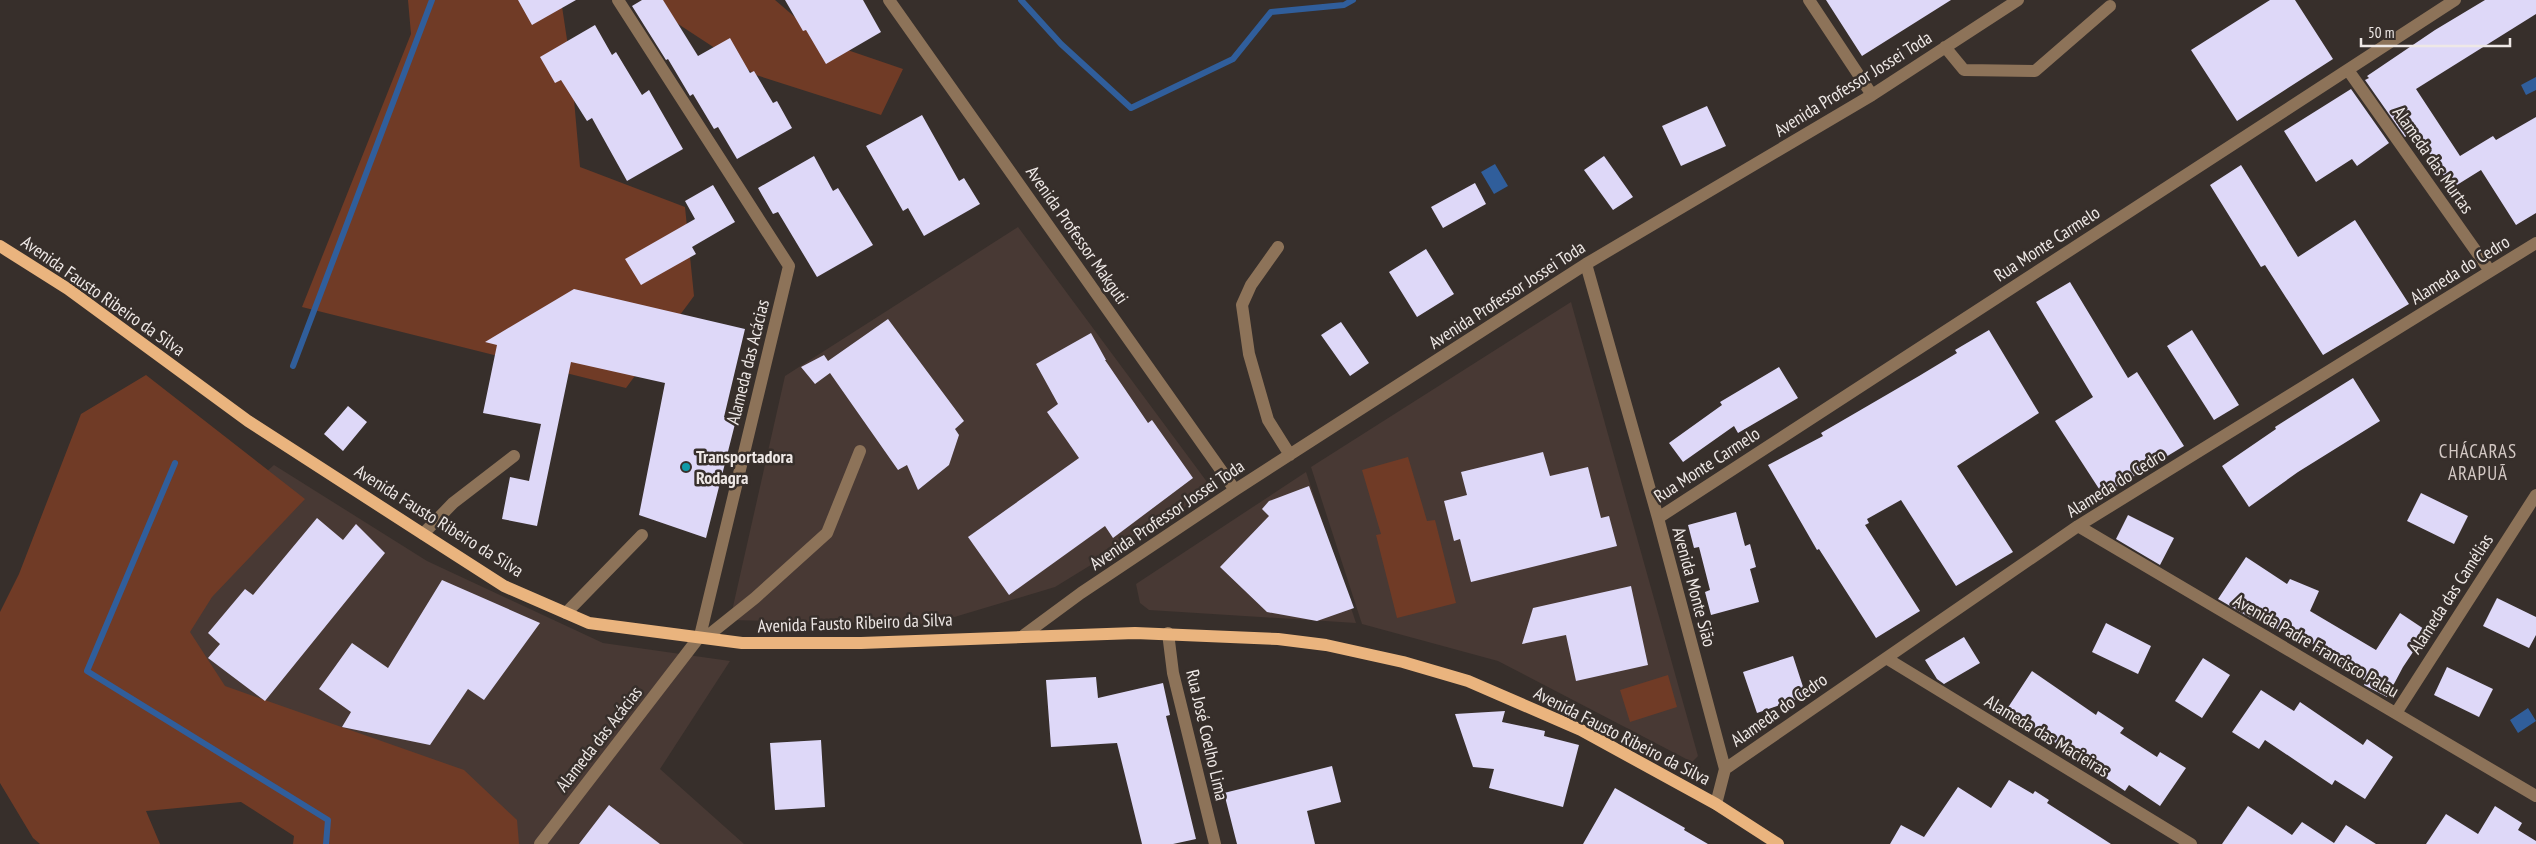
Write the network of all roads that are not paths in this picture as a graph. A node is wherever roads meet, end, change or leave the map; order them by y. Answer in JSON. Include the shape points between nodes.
{"nodes":[{"id":1,"x":618,"y":0,"type":"edge"},
{"id":2,"x":889,"y":0,"type":"edge"},
{"id":3,"x":1809,"y":0,"type":"edge"},
{"id":4,"x":2018,"y":0,"type":"edge"},
{"id":5,"x":2455,"y":0,"type":"edge"},
{"id":6,"x":2110,"y":6,"type":"dead end"},
{"id":7,"x":1945,"y":47,"type":"junction"},
{"id":8,"x":2348,"y":70,"type":"junction"},
{"id":9,"x":1872,"y":95,"type":"junction"},
{"id":10,"x":2536,"y":243,"type":"edge"},
{"id":11,"x":0,"y":246,"type":"edge"},
{"id":12,"x":1278,"y":247,"type":"dead end"},
{"id":13,"x":1586,"y":264,"type":"junction"},
{"id":14,"x":2490,"y":272,"type":"junction"},
{"id":15,"x":860,"y":451,"type":"dead end"},
{"id":16,"x":1290,"y":454,"type":"junction"},
{"id":17,"x":514,"y":456,"type":"dead end"},
{"id":18,"x":1235,"y":490,"type":"junction"},
{"id":19,"x":2536,"y":495,"type":"edge"},
{"id":20,"x":1658,"y":518,"type":"junction"},
{"id":21,"x":2078,"y":526,"type":"junction"},
{"id":22,"x":423,"y":534,"type":"junction"},
{"id":23,"x":642,"y":535,"type":"dead end"},
{"id":24,"x":566,"y":613,"type":"junction"},
{"id":25,"x":1168,"y":633,"type":"junction"},
{"id":26,"x":1024,"y":635,"type":"junction"},
{"id":27,"x":703,"y":637,"type":"junction"},
{"id":28,"x":1886,"y":658,"type":"junction"},
{"id":29,"x":2396,"y":713,"type":"junction"},
{"id":30,"x":1725,"y":770,"type":"junction"},
{"id":31,"x":2536,"y":796,"type":"edge"},
{"id":32,"x":1716,"y":804,"type":"junction"},
{"id":33,"x":540,"y":844,"type":"edge"},
{"id":34,"x":1215,"y":844,"type":"edge"},
{"id":35,"x":1778,"y":844,"type":"edge"},
{"id":36,"x":2191,"y":844,"type":"edge"}],
"edges":[{"from":1,"to":27,"type":"street","name":"Alameda das Acácias","via":[[789,266]]},
{"from":2,"to":18,"type":"street","name":"Avenida Professor Makguti"},
{"from":3,"to":9,"type":"street"},
{"from":4,"to":7,"type":"street","name":"Avenida Professor Jossei Toda"},
{"from":5,"to":8,"type":"street","name":"Rua Monte Carmelo"},
{"from":6,"to":7,"type":"street","via":[[2035,71],[1964,70]]},
{"from":7,"to":9,"type":"street","name":"Avenida Professor Jossei Toda"},
{"from":8,"to":14,"type":"street","name":"Alameda das Murtas"},
{"from":8,"to":20,"type":"street","name":"Rua Monte Carmelo"},
{"from":9,"to":13,"type":"street","name":"Avenida Professor Jossei Toda"},
{"from":10,"to":14,"type":"street","name":"Alameda do Cedro"},
{"from":11,"to":22,"type":"main road","name":"Avenida Fausto Ribeiro da Silva","via":[[68,289],[248,421]]},
{"from":12,"to":16,"type":"street","via":[[1251,285],[1242,305],[1249,354],[1268,420]]},
{"from":13,"to":16,"type":"street","name":"Avenida Professor Jossei Toda"},
{"from":13,"to":20,"type":"street","name":"Avenida Monte Sião"},
{"from":14,"to":21,"type":"street","name":"Alameda do Cedro"},
{"from":15,"to":27,"type":"street","via":[[827,533],[755,598]]},
{"from":16,"to":18,"type":"street","name":"Avenida Professor Jossei Toda"},
{"from":17,"to":22,"type":"street","via":[[453,503]]},
{"from":18,"to":26,"type":"street","name":"Avenida Professor Jossei Toda"},
{"from":19,"to":29,"type":"street","name":"Alameda das Camélias"},
{"from":20,"to":30,"type":"street","name":"Avenida Monte Sião"},
{"from":21,"to":28,"type":"street","name":"Alameda do Cedro"},
{"from":21,"to":29,"type":"street","name":"Avenida Padre Francisco Palau"},
{"from":22,"to":24,"type":"main road","name":"Avenida Fausto Ribeiro da Silva","via":[[504,586]]},
{"from":23,"to":24,"type":"street"},
{"from":24,"to":27,"type":"main road","name":"Avenida Fausto Ribeiro da Silva","via":[[590,623]]},
{"from":25,"to":26,"type":"main road","name":"Avenida Fausto Ribeiro da Silva"},
{"from":25,"to":32,"type":"main road","name":"Avenida Fausto Ribeiro da Silva","via":[[1278,638],[1403,662],[1468,681],[1580,730]]},
{"from":25,"to":34,"type":"street","name":"Rua José Coelho Lima","via":[[1173,672]]},
{"from":26,"to":27,"type":"main road","name":"Avenida Fausto Ribeiro da Silva","via":[[742,644]]},
{"from":27,"to":33,"type":"street","name":"Alameda das Acácias"},
{"from":28,"to":30,"type":"street","name":"Alameda do Cedro"},
{"from":28,"to":36,"type":"street","name":"Alameda das Macieiras"},
{"from":29,"to":31,"type":"street","name":"Avenida Padre Francisco Palau"},
{"from":30,"to":32,"type":"street","name":"Avenida Monte Sião"},
{"from":32,"to":35,"type":"main road","name":"Avenida Fausto Ribeiro da Silva"}]}
